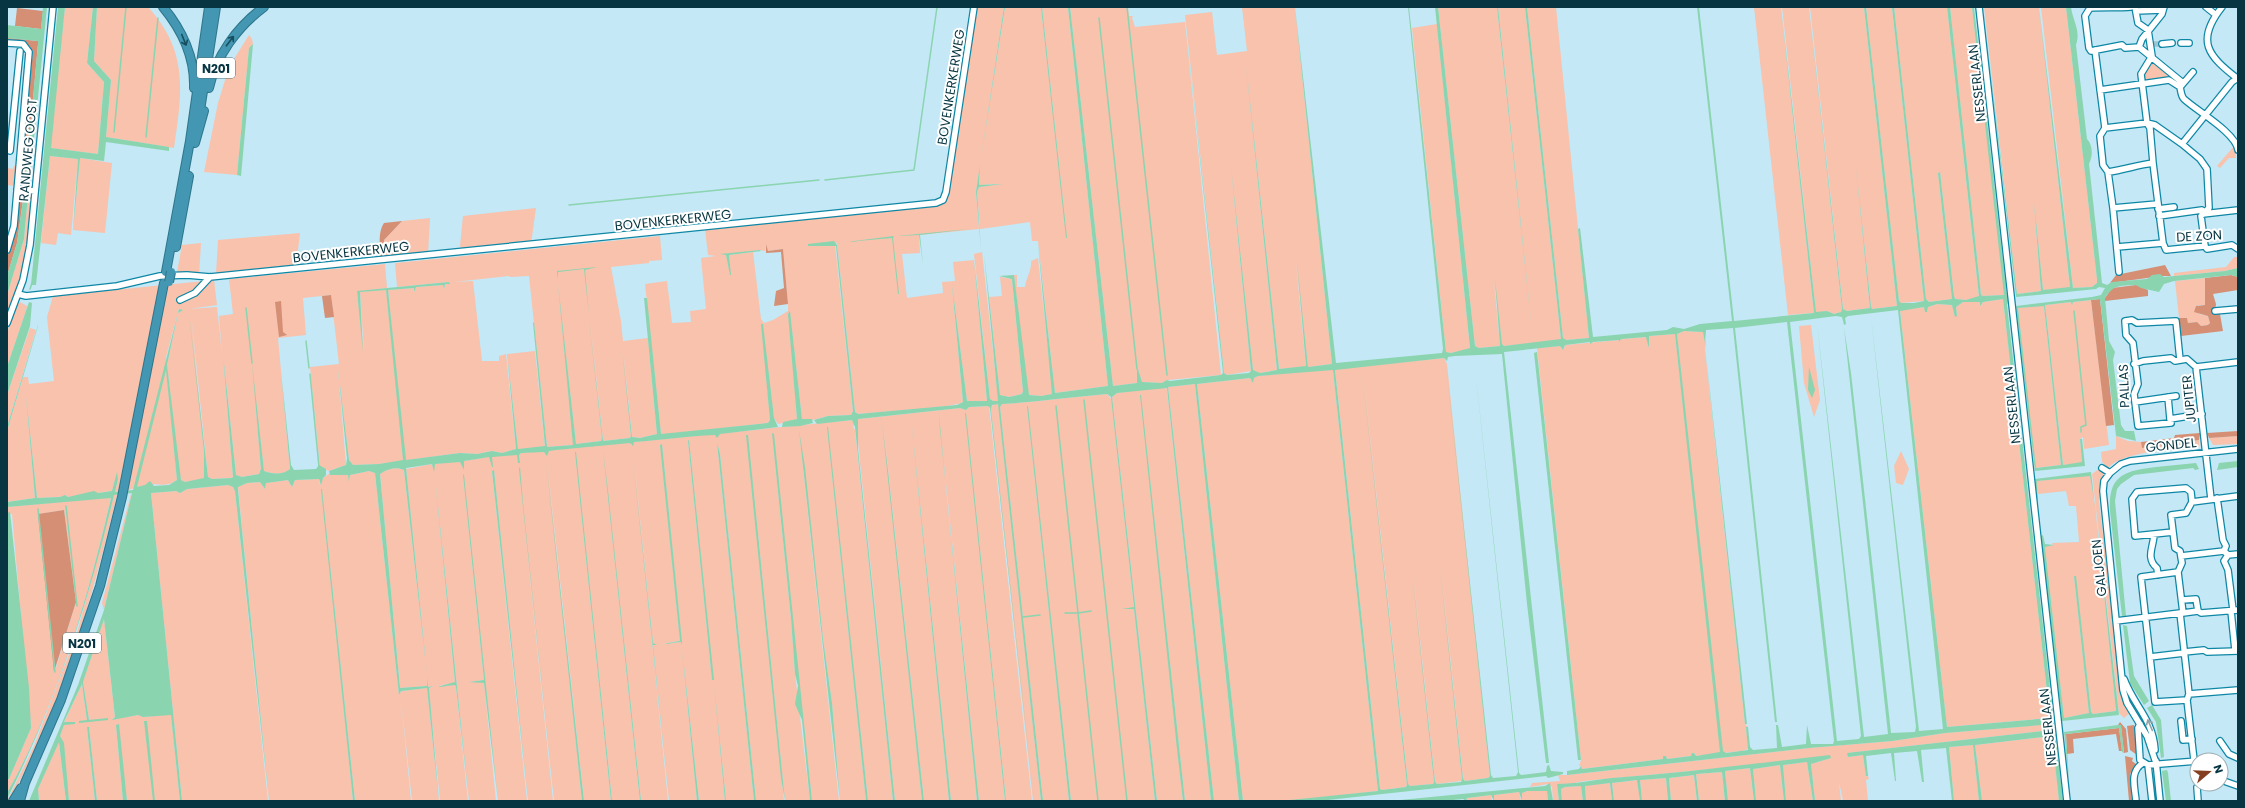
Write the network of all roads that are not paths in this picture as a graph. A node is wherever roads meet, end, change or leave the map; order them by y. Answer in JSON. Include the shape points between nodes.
{"nodes":[{"id":1,"x":52,"y":7,"type":"edge"},
{"id":2,"x":163,"y":7,"type":"edge"},
{"id":3,"x":209,"y":7,"type":"edge"},
{"id":4,"x":216,"y":7,"type":"edge"},
{"id":5,"x":264,"y":7,"type":"edge"},
{"id":6,"x":974,"y":7,"type":"edge"},
{"id":7,"x":1979,"y":7,"type":"edge"},
{"id":8,"x":2131,"y":7,"type":"edge"},
{"id":9,"x":2206,"y":7,"type":"edge"},
{"id":10,"x":2222,"y":7,"type":"edge"},
{"id":11,"x":2090,"y":8,"type":"edge"},
{"id":12,"x":2110,"y":8,"type":"edge"},
{"id":13,"x":2163,"y":8,"type":"edge"},
{"id":14,"x":2136,"y":9,"type":"edge"},
{"id":15,"x":2216,"y":15,"type":"junction"},
{"id":16,"x":2148,"y":30,"type":"junction"},
{"id":17,"x":7,"y":43,"type":"edge"},
{"id":18,"x":2172,"y":43,"type":"dead end"},
{"id":19,"x":2181,"y":43,"type":"dead end"},
{"id":20,"x":2189,"y":43,"type":"dead end"},
{"id":21,"x":2162,"y":44,"type":"tunnel mouth"},
{"id":22,"x":2139,"y":47,"type":"junction"},
{"id":23,"x":2096,"y":50,"type":"junction"},
{"id":24,"x":20,"y":51,"type":"dead end"},
{"id":25,"x":2151,"y":58,"type":"junction"},
{"id":26,"x":18,"y":71,"type":"junction"},
{"id":27,"x":28,"y":72,"type":"junction"},
{"id":28,"x":2192,"y":72,"type":"dead end"},
{"id":29,"x":2238,"y":79,"type":"edge"},
{"id":30,"x":2142,"y":84,"type":"junction"},
{"id":31,"x":2181,"y":85,"type":"junction"},
{"id":32,"x":2100,"y":90,"type":"junction"},
{"id":33,"x":2206,"y":115,"type":"junction"},
{"id":34,"x":2147,"y":123,"type":"junction"},
{"id":35,"x":10,"y":127,"type":"edge"},
{"id":36,"x":22,"y":128,"type":"junction"},
{"id":37,"x":2105,"y":128,"type":"junction"},
{"id":38,"x":2237,"y":138,"type":"edge"},
{"id":39,"x":192,"y":142,"type":"junction"},
{"id":40,"x":2182,"y":144,"type":"junction"},
{"id":41,"x":7,"y":150,"type":"edge"},
{"id":42,"x":2238,"y":150,"type":"edge"},
{"id":43,"x":2153,"y":163,"type":"junction"},
{"id":44,"x":2108,"y":172,"type":"junction"},
{"id":45,"x":17,"y":189,"type":"junction"},
{"id":46,"x":35,"y":191,"type":"junction"},
{"id":47,"x":2158,"y":206,"type":"junction"},
{"id":48,"x":2174,"y":207,"type":"dead end"},
{"id":49,"x":2113,"y":208,"type":"junction"},
{"id":50,"x":2238,"y":210,"type":"edge"},
{"id":51,"x":2204,"y":213,"type":"junction"},
{"id":52,"x":2159,"y":216,"type":"junction"},
{"id":53,"x":7,"y":224,"type":"edge"},
{"id":54,"x":14,"y":226,"type":"junction"},
{"id":55,"x":2163,"y":243,"type":"junction"},
{"id":56,"x":2205,"y":246,"type":"junction"},
{"id":57,"x":2117,"y":247,"type":"junction"},
{"id":58,"x":2238,"y":249,"type":"edge"},
{"id":59,"x":7,"y":250,"type":"edge"},
{"id":60,"x":2119,"y":272,"type":"dead end"},
{"id":61,"x":210,"y":277,"type":"junction"},
{"id":62,"x":18,"y":294,"type":"junction"},
{"id":63,"x":180,"y":300,"type":"dead end"},
{"id":64,"x":2238,"y":309,"type":"edge"},
{"id":65,"x":2216,"y":311,"type":"dead end"},
{"id":66,"x":7,"y":323,"type":"edge"},
{"id":67,"x":2180,"y":360,"type":"junction"},
{"id":68,"x":2238,"y":362,"type":"edge"},
{"id":69,"x":2134,"y":364,"type":"junction"},
{"id":70,"x":2196,"y":367,"type":"junction"},
{"id":71,"x":2176,"y":396,"type":"dead end"},
{"id":72,"x":2168,"y":398,"type":"junction"},
{"id":73,"x":2135,"y":402,"type":"junction"},
{"id":74,"x":2202,"y":414,"type":"junction"},
{"id":75,"x":2170,"y":419,"type":"junction"},
{"id":76,"x":2238,"y":449,"type":"edge"},
{"id":77,"x":2206,"y":452,"type":"junction"},
{"id":78,"x":2102,"y":468,"type":"dead end"},
{"id":79,"x":2110,"y":473,"type":"junction"},
{"id":80,"x":2238,"y":496,"type":"edge"},
{"id":81,"x":2218,"y":498,"type":"junction"},
{"id":82,"x":2211,"y":499,"type":"junction"},
{"id":83,"x":2192,"y":502,"type":"junction"},
{"id":84,"x":2173,"y":532,"type":"junction"},
{"id":85,"x":2154,"y":534,"type":"junction"},
{"id":86,"x":2226,"y":553,"type":"junction"},
{"id":87,"x":2238,"y":554,"type":"edge"},
{"id":88,"x":2181,"y":556,"type":"junction"},
{"id":89,"x":2178,"y":572,"type":"junction"},
{"id":90,"x":2158,"y":575,"type":"junction"},
{"id":91,"x":2182,"y":600,"type":"junction"},
{"id":92,"x":2234,"y":610,"type":"edge"},
{"id":93,"x":2198,"y":611,"type":"junction"},
{"id":94,"x":2181,"y":613,"type":"junction"},
{"id":95,"x":2146,"y":617,"type":"junction"},
{"id":96,"x":2119,"y":621,"type":"junction"},
{"id":97,"x":2236,"y":651,"type":"edge"},
{"id":98,"x":2184,"y":653,"type":"junction"},
{"id":99,"x":2150,"y":657,"type":"junction"},
{"id":100,"x":2121,"y":671,"type":"junction"},
{"id":101,"x":2238,"y":690,"type":"edge"},
{"id":102,"x":2188,"y":697,"type":"junction"},
{"id":103,"x":2181,"y":721,"type":"dead end"},
{"id":104,"x":2140,"y":724,"type":"junction"},
{"id":105,"x":2192,"y":738,"type":"junction"},
{"id":106,"x":2220,"y":741,"type":"dead end"},
{"id":107,"x":2194,"y":752,"type":"edge"},
{"id":108,"x":2238,"y":758,"type":"edge"},
{"id":109,"x":2189,"y":761,"type":"edge"},
{"id":110,"x":2156,"y":763,"type":"junction"},
{"id":111,"x":2146,"y":764,"type":"junction"},
{"id":112,"x":25,"y":783,"type":"junction"},
{"id":113,"x":13,"y":801,"type":"edge"},
{"id":114,"x":20,"y":801,"type":"edge"},
{"id":115,"x":2067,"y":801,"type":"edge"},
{"id":116,"x":2136,"y":801,"type":"edge"},
{"id":117,"x":2152,"y":801,"type":"edge"},
{"id":118,"x":2160,"y":801,"type":"edge"}],
"edges":[{"from":1,"to":46,"type":"street","name":"RANDWEG OOST"},
{"from":2,"to":39,"type":"highway","number":"N201","one_way":true,"via":[[180,31],[192,66]]},
{"from":3,"to":39,"type":"highway","number":"N201"},
{"from":4,"to":39,"type":"highway","number":"N201"},
{"from":39,"to":5,"type":"highway","number":"N201","one_way":true,"via":[[211,80],[225,48],[239,29]]},
{"from":6,"to":61,"type":"street","name":"BOVENKERKERWEG","via":[[946,192],[943,200],[936,204]]},
{"from":7,"to":115,"type":"street","name":"NESSERLAAN"},
{"from":8,"to":12,"type":"street"},
{"from":9,"to":15,"type":"street"},
{"from":10,"to":15,"type":"street"},
{"from":11,"to":12,"type":"street"},
{"from":11,"to":23,"type":"street","via":[[2085,16],[2088,48]]},
{"from":13,"to":14,"type":"street"},
{"from":13,"to":16,"type":"street","via":[[2162,14]]},
{"from":14,"to":16,"type":"street","via":[[2138,23]]},
{"from":15,"to":29,"type":"street","via":[[2209,24],[2208,31],[2211,55]]},
{"from":16,"to":22,"type":"street"},
{"from":16,"to":25,"type":"street","via":[[2152,45]]},
{"from":17,"to":27,"type":"street","via":[[23,44],[27,47],[30,52]]},
{"from":18,"to":21,"type":"street"},
{"from":19,"to":20,"type":"street"},
{"from":22,"to":23,"type":"street","via":[[2122,46]]},
{"from":22,"to":25,"type":"street"},
{"from":23,"to":32,"type":"street"},
{"from":24,"to":26,"type":"street"},
{"from":25,"to":30,"type":"street","via":[[2141,74]]},
{"from":25,"to":31,"type":"street"},
{"from":26,"to":27,"type":"street"},
{"from":26,"to":35,"type":"street"},
{"from":27,"to":36,"type":"street"},
{"from":28,"to":31,"type":"street"},
{"from":29,"to":33,"type":"street","via":[[2232,82]]},
{"from":30,"to":31,"type":"street","via":[[2169,80]]},
{"from":30,"to":32,"type":"street"},
{"from":30,"to":34,"type":"street"},
{"from":31,"to":33,"type":"street","via":[[2182,98]]},
{"from":32,"to":37,"type":"street"},
{"from":33,"to":38,"type":"street"},
{"from":33,"to":40,"type":"street"},
{"from":34,"to":37,"type":"street"},
{"from":34,"to":40,"type":"street","via":[[2155,125]]},
{"from":34,"to":43,"type":"street","via":[[2150,128]]},
{"from":35,"to":36,"type":"street"},
{"from":35,"to":41,"type":"street","via":[[10,151]]},
{"from":36,"to":45,"type":"street"},
{"from":37,"to":44,"type":"street","via":[[2100,136],[2103,165]]},
{"from":38,"to":42,"type":"street"},
{"from":39,"to":112,"type":"highway","number":"N201","via":[[136,432],[100,586],[58,707]]},
{"from":40,"to":51,"type":"street","via":[[2207,169],[2209,208]]},
{"from":43,"to":44,"type":"street"},
{"from":43,"to":47,"type":"street"},
{"from":44,"to":49,"type":"street"},
{"from":45,"to":46,"type":"street"},
{"from":45,"to":54,"type":"street"},
{"from":46,"to":62,"type":"street","name":"RANDWEG OOST","via":[[27,262]]},
{"from":47,"to":48,"type":"street"},
{"from":47,"to":49,"type":"street"},
{"from":47,"to":52,"type":"street"},
{"from":49,"to":57,"type":"street"},
{"from":50,"to":51,"type":"street"},
{"from":51,"to":52,"type":"street","via":[[2202,210]]},
{"from":51,"to":56,"type":"street","via":[[2201,216]]},
{"from":52,"to":55,"type":"street"},
{"from":53,"to":54,"type":"street"},
{"from":54,"to":59,"type":"street"},
{"from":55,"to":56,"type":"street","name":"DE ZON","via":[[2166,250]]},
{"from":55,"to":57,"type":"street","name":"DE ZON"},
{"from":56,"to":58,"type":"street","name":"DE ZON","via":[[2207,249],[2232,245]]},
{"from":57,"to":60,"type":"street"},
{"from":61,"to":62,"type":"street","name":"BOVENKERKERWEG","via":[[187,274],[160,276],[117,286],[26,296]]},
{"from":61,"to":63,"type":"street","via":[[195,293]]},
{"from":62,"to":66,"type":"street","name":"RANDWEG OOST"},
{"from":64,"to":65,"type":"street"},
{"from":67,"to":69,"type":"street","via":[[2175,361],[2171,358]]},
{"from":67,"to":69,"type":"street","name":"PALLAS","via":[[2176,321],[2137,323],[2132,320],[2125,321],[2126,335],[2133,342]]},
{"from":67,"to":70,"type":"street","name":"JUPITER","via":[[2187,359]]},
{"from":68,"to":70,"type":"street","name":"JUPITER"},
{"from":69,"to":73,"type":"street","name":"PALLAS","via":[[2138,384],[2134,394]]},
{"from":70,"to":74,"type":"street","name":"JUPITER"},
{"from":71,"to":72,"type":"street"},
{"from":72,"to":73,"type":"street"},
{"from":72,"to":75,"type":"street"},
{"from":73,"to":75,"type":"street","name":"PALLAS","via":[[2138,426],[2171,423]]},
{"from":74,"to":75,"type":"street"},
{"from":74,"to":77,"type":"street","name":"JUPITER"},
{"from":76,"to":77,"type":"street","name":"GONDEL"},
{"from":77,"to":79,"type":"street","name":"GONDEL","via":[[2130,461],[2121,464]]},
{"from":77,"to":82,"type":"street","name":"JUPITER"},
{"from":78,"to":79,"type":"street"},
{"from":79,"to":96,"type":"street","name":"GALJOEN","via":[[2104,481],[2103,501]]},
{"from":80,"to":81,"type":"street"},
{"from":81,"to":82,"type":"street"},
{"from":81,"to":86,"type":"street"},
{"from":82,"to":83,"type":"street"},
{"from":83,"to":84,"type":"street","via":[[2186,513],[2171,515]]},
{"from":83,"to":85,"type":"street","via":[[2191,492],[2186,488],[2137,492],[2132,499],[2135,536]]},
{"from":84,"to":85,"type":"street"},
{"from":84,"to":88,"type":"street","via":[[2175,548],[2180,551]]},
{"from":85,"to":90,"type":"street","via":[[2150,553]]},
{"from":86,"to":87,"type":"street"},
{"from":86,"to":88,"type":"street"},
{"from":86,"to":92,"type":"street","via":[[2224,561],[2228,570]]},
{"from":88,"to":89,"type":"street","via":[[2182,563]]},
{"from":89,"to":90,"type":"street"},
{"from":89,"to":91,"type":"street"},
{"from":90,"to":95,"type":"street","via":[[2141,577]]},
{"from":91,"to":93,"type":"street","via":[[2196,599]]},
{"from":91,"to":94,"type":"street"},
{"from":92,"to":93,"type":"street"},
{"from":92,"to":97,"type":"street"},
{"from":93,"to":94,"type":"street"},
{"from":94,"to":95,"type":"street"},
{"from":94,"to":98,"type":"street"},
{"from":95,"to":96,"type":"street"},
{"from":95,"to":99,"type":"street"},
{"from":96,"to":100,"type":"street","name":"GALJOEN"},
{"from":97,"to":98,"type":"street","via":[[2204,650]]},
{"from":98,"to":99,"type":"street"},
{"from":98,"to":102,"type":"street"},
{"from":99,"to":102,"type":"street","via":[[2155,702]]},
{"from":100,"to":104,"type":"street","name":"GALJOEN","via":[[2126,703]]},
{"from":110,"to":100,"type":"street","name":"GALJOEN","one_way":true,"via":[[2152,730],[2126,685]]},
{"from":101,"to":102,"type":"street"},
{"from":102,"to":105,"type":"street"},
{"from":103,"to":105,"type":"street","via":[[2184,740]]},
{"from":104,"to":110,"type":"street","name":"GALJOEN","via":[[2152,747]]},
{"from":104,"to":111,"type":"street","via":[[2140,760]]},
{"from":105,"to":107,"type":"street"},
{"from":106,"to":108,"type":"street","via":[[2229,754]]},
{"from":109,"to":110,"type":"street"},
{"from":110,"to":111,"type":"street"},
{"from":110,"to":118,"type":"street","name":"GALJOEN"},
{"from":111,"to":116,"type":"street","via":[[2138,766],[2134,773]]},
{"from":111,"to":117,"type":"street"},
{"from":112,"to":113,"type":"highway","number":"N201"},
{"from":112,"to":114,"type":"highway","number":"N201"}]}
